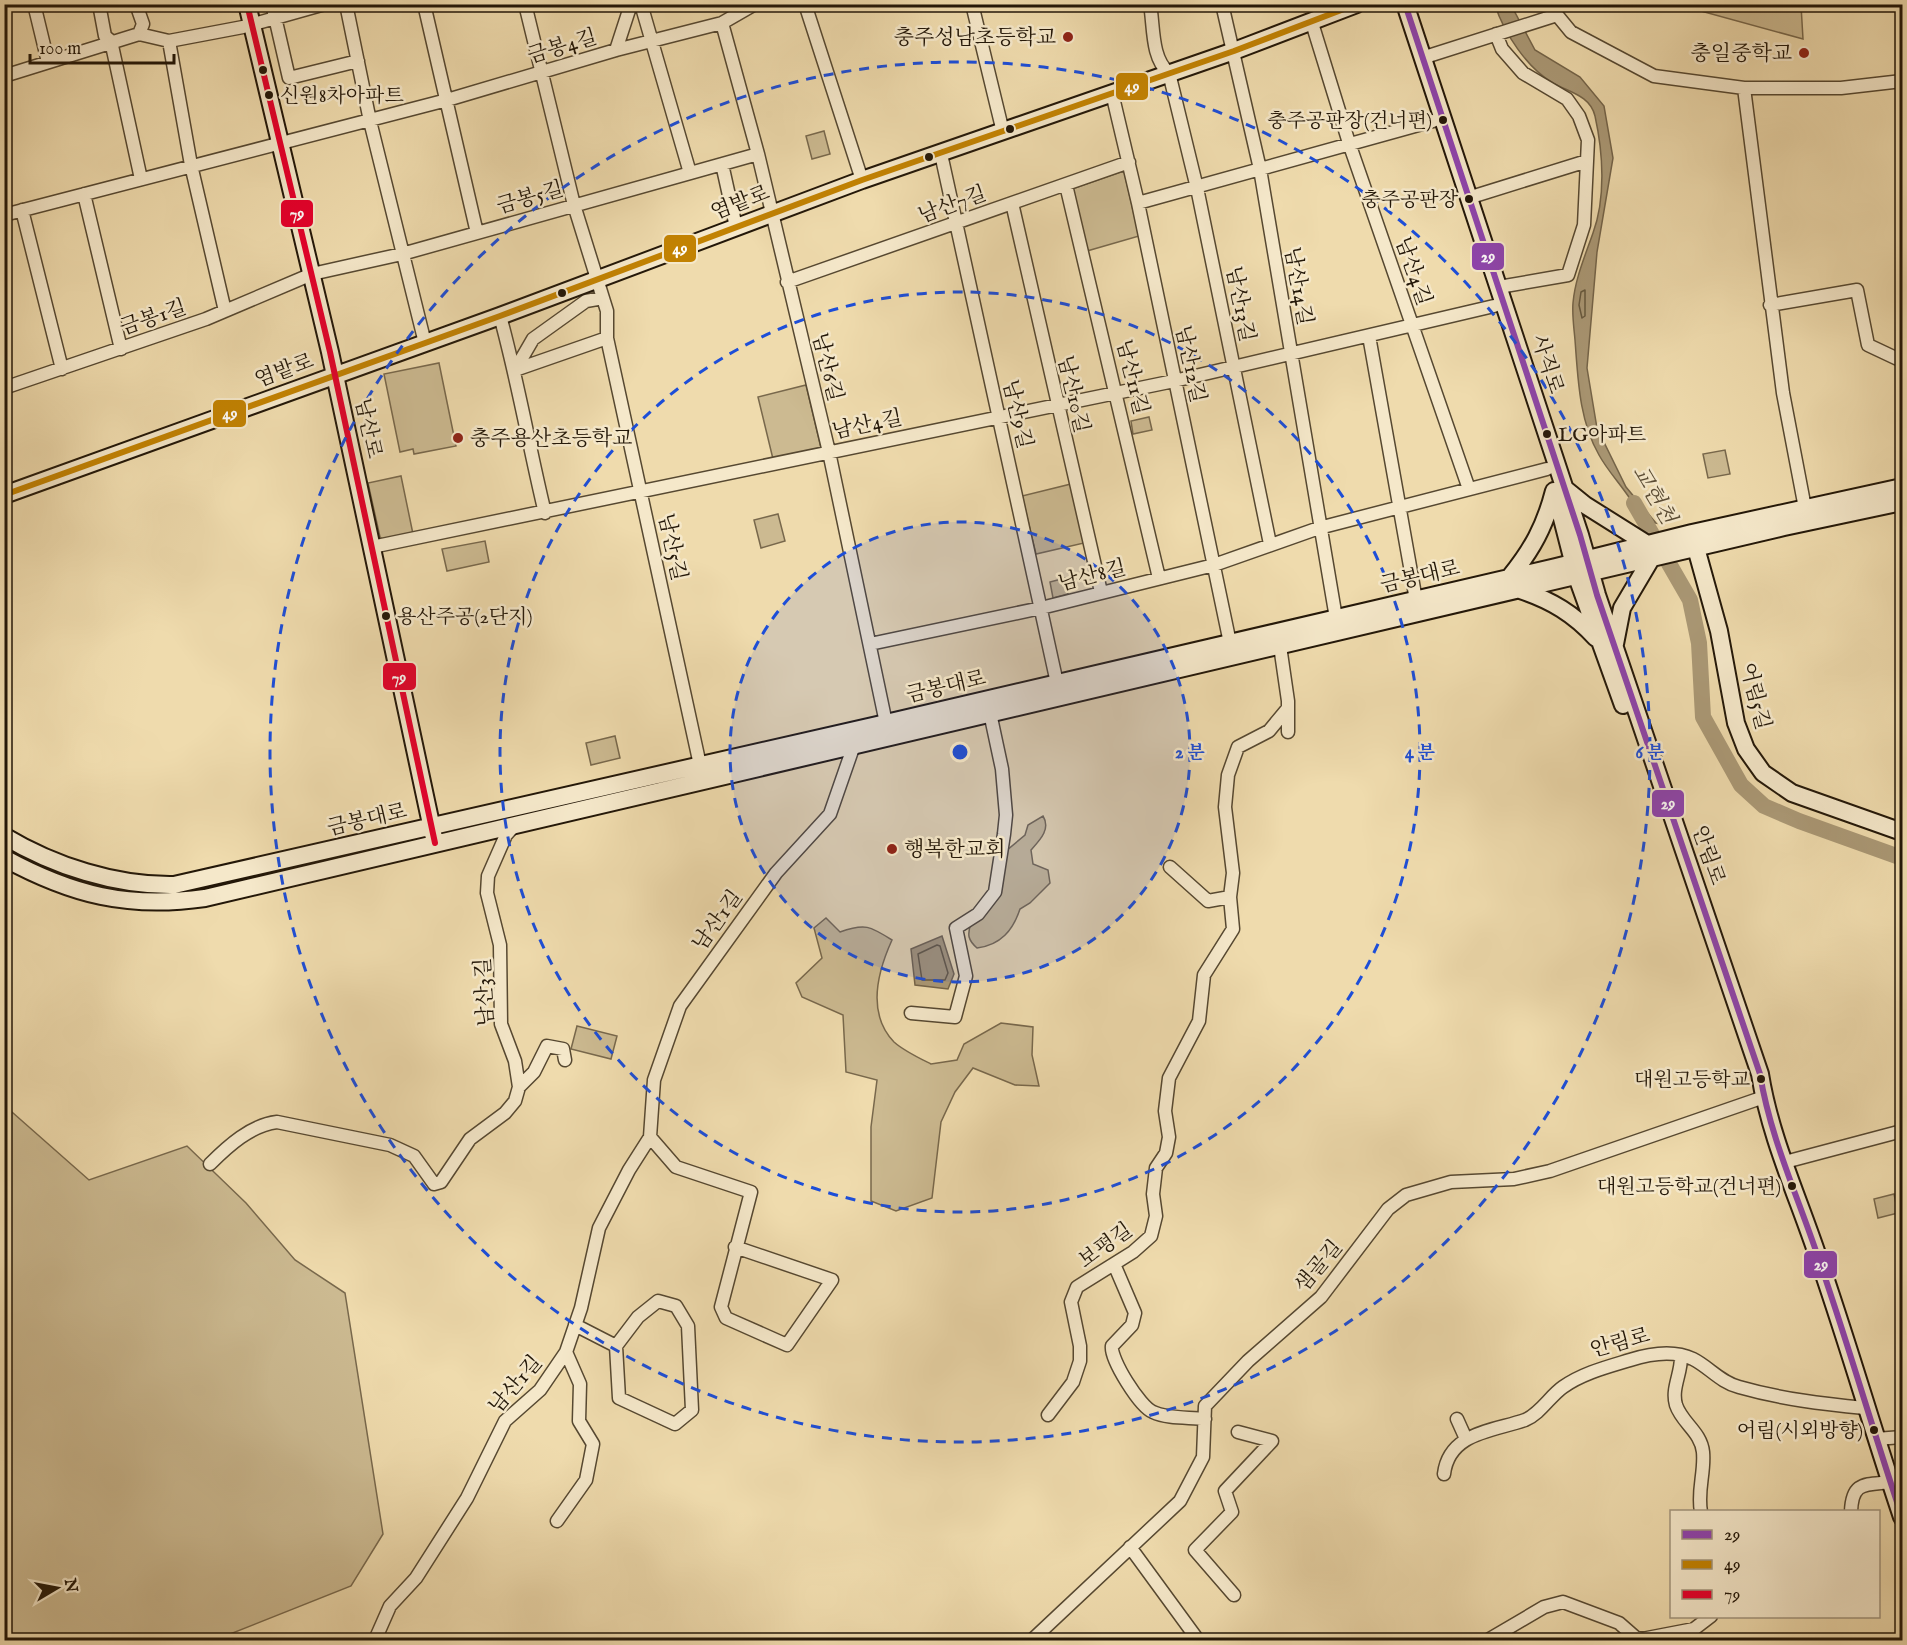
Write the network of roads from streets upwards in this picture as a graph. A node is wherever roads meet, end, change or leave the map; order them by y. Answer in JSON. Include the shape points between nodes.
{"nodes":[{"id":1,"x":34,"y":4,"type":"edge"},
{"id":2,"x":99,"y":4,"type":"edge"},
{"id":3,"x":136,"y":4,"type":"edge"},
{"id":4,"x":247,"y":4,"type":"edge"},
{"id":5,"x":272,"y":4,"type":"edge"},
{"id":6,"x":325,"y":4,"type":"edge"},
{"id":7,"x":346,"y":4,"type":"edge"},
{"id":8,"x":424,"y":4,"type":"edge"},
{"id":9,"x":525,"y":4,"type":"edge"},
{"id":10,"x":631,"y":4,"type":"edge"},
{"id":11,"x":641,"y":4,"type":"edge"},
{"id":12,"x":755,"y":4,"type":"edge"},
{"id":13,"x":805,"y":4,"type":"edge"},
{"id":14,"x":972,"y":4,"type":"edge"},
{"id":15,"x":1150,"y":4,"type":"edge"},
{"id":16,"x":1222,"y":4,"type":"edge"},
{"id":17,"x":1357,"y":4,"type":"edge"},
{"id":18,"x":1393,"y":4,"type":"edge"},
{"id":19,"x":1405,"y":4,"type":"edge"},
{"id":20,"x":1556,"y":10,"type":"edge"},
{"id":21,"x":273,"y":19,"type":"junction"},
{"id":22,"x":1312,"y":22,"type":"junction"},
{"id":23,"x":722,"y":23,"type":"junction"},
{"id":24,"x":251,"y":25,"type":"junction"},
{"id":25,"x":139,"y":34,"type":"junction"},
{"id":26,"x":1496,"y":34,"type":"junction"},
{"id":27,"x":111,"y":41,"type":"junction"},
{"id":28,"x":169,"y":41,"type":"junction"},
{"id":29,"x":652,"y":42,"type":"junction"},
{"id":30,"x":616,"y":50,"type":"junction"},
{"id":31,"x":1234,"y":51,"type":"junction"},
{"id":32,"x":1422,"y":58,"type":"junction"},
{"id":33,"x":358,"y":61,"type":"junction"},
{"id":34,"x":48,"y":62,"type":"junction"},
{"id":35,"x":542,"y":72,"type":"junction"},
{"id":36,"x":1169,"y":73,"type":"junction"},
{"id":37,"x":4,"y":76,"type":"edge"},
{"id":38,"x":1902,"y":81,"type":"edge"},
{"id":39,"x":1744,"y":88,"type":"junction"},
{"id":40,"x":1112,"y":93,"type":"junction"},
{"id":41,"x":447,"y":100,"type":"junction"},
{"id":42,"x":370,"y":121,"type":"junction"},
{"id":43,"x":1433,"y":121,"type":"junction"},
{"id":44,"x":1003,"y":132,"type":"junction"},
{"id":45,"x":1349,"y":143,"type":"junction"},
{"id":46,"x":280,"y":144,"type":"junction"},
{"id":47,"x":759,"y":154,"type":"junction"},
{"id":48,"x":941,"y":154,"type":"junction"},
{"id":49,"x":1587,"y":160,"type":"junction"},
{"id":50,"x":1129,"y":162,"type":"junction"},
{"id":51,"x":722,"y":164,"type":"junction"},
{"id":52,"x":191,"y":165,"type":"junction"},
{"id":53,"x":1260,"y":169,"type":"junction"},
{"id":54,"x":690,"y":173,"type":"junction"},
{"id":55,"x":141,"y":179,"type":"junction"},
{"id":56,"x":862,"y":180,"type":"junction"},
{"id":57,"x":1066,"y":185,"type":"junction"},
{"id":58,"x":1197,"y":188,"type":"junction"},
{"id":59,"x":84,"y":194,"type":"junction"},
{"id":60,"x":1468,"y":198,"type":"junction"},
{"id":61,"x":1012,"y":203,"type":"junction"},
{"id":62,"x":1138,"y":203,"type":"junction"},
{"id":63,"x":574,"y":205,"type":"junction"},
{"id":64,"x":22,"y":210,"type":"junction"},
{"id":65,"x":772,"y":214,"type":"junction"},
{"id":66,"x":4,"y":215,"type":"edge"},
{"id":67,"x":955,"y":223,"type":"junction"},
{"id":68,"x":736,"y":227,"type":"junction"},
{"id":69,"x":477,"y":233,"type":"junction"},
{"id":70,"x":402,"y":254,"type":"junction"},
{"id":71,"x":312,"y":274,"type":"junction"},
{"id":72,"x":597,"y":280,"type":"junction"},
{"id":73,"x":787,"y":282,"type":"junction"},
{"id":74,"x":1499,"y":287,"type":"junction"},
{"id":75,"x":603,"y":298,"type":"junction"},
{"id":76,"x":1499,"y":305,"type":"junction"},
{"id":77,"x":1770,"y":305,"type":"junction"},
{"id":78,"x":225,"y":311,"type":"junction"},
{"id":79,"x":501,"y":316,"type":"junction"},
{"id":80,"x":1412,"y":326,"type":"junction"},
{"id":81,"x":1369,"y":336,"type":"junction"},
{"id":82,"x":607,"y":338,"type":"junction"},
{"id":83,"x":425,"y":343,"type":"junction"},
{"id":84,"x":121,"y":349,"type":"junction"},
{"id":85,"x":1291,"y":354,"type":"junction"},
{"id":86,"x":1902,"y":361,"type":"edge"},
{"id":87,"x":1233,"y":367,"type":"junction"},
{"id":88,"x":62,"y":369,"type":"junction"},
{"id":89,"x":515,"y":370,"type":"junction"},
{"id":90,"x":335,"y":376,"type":"junction"},
{"id":91,"x":1174,"y":381,"type":"junction"},
{"id":92,"x":4,"y":388,"type":"edge"},
{"id":93,"x":1117,"y":393,"type":"junction"},
{"id":94,"x":1057,"y":406,"type":"junction"},
{"id":95,"x":999,"y":417,"type":"junction"},
{"id":96,"x":829,"y":452,"type":"junction"},
{"id":97,"x":1547,"y":469,"type":"junction"},
{"id":98,"x":1902,"y":488,"type":"edge"},
{"id":99,"x":1469,"y":489,"type":"junction"},
{"id":100,"x":1559,"y":489,"type":"junction"},
{"id":101,"x":641,"y":493,"type":"junction"},
{"id":102,"x":4,"y":495,"type":"edge"},
{"id":103,"x":1902,"y":502,"type":"edge"},
{"id":104,"x":1399,"y":506,"type":"junction"},
{"id":105,"x":1805,"y":508,"type":"junction"},
{"id":106,"x":545,"y":513,"type":"junction"},
{"id":107,"x":1318,"y":528,"type":"junction"},
{"id":108,"x":1694,"y":540,"type":"junction"},
{"id":109,"x":1270,"y":544,"type":"junction"},
{"id":110,"x":372,"y":548,"type":"junction"},
{"id":111,"x":1649,"y":552,"type":"junction"},
{"id":112,"x":1214,"y":565,"type":"junction"},
{"id":113,"x":1582,"y":568,"type":"junction"},
{"id":114,"x":1159,"y":578,"type":"junction"},
{"id":115,"x":1514,"y":584,"type":"junction"},
{"id":116,"x":1101,"y":592,"type":"junction"},
{"id":117,"x":1416,"y":600,"type":"junction"},
{"id":118,"x":1041,"y":608,"type":"junction"},
{"id":119,"x":1335,"y":618,"type":"junction"},
{"id":120,"x":1230,"y":643,"type":"junction"},
{"id":121,"x":870,"y":644,"type":"junction"},
{"id":122,"x":1608,"y":644,"type":"junction"},
{"id":123,"x":1280,"y":646,"type":"junction"},
{"id":124,"x":1056,"y":683,"type":"junction"},
{"id":125,"x":1288,"y":708,"type":"junction"},
{"id":126,"x":990,"y":713,"type":"junction"},
{"id":127,"x":886,"y":723,"type":"junction"},
{"id":128,"x":1288,"y":732,"type":"dead end"},
{"id":129,"x":854,"y":745,"type":"junction"},
{"id":130,"x":700,"y":765,"type":"junction"},
{"id":131,"x":516,"y":824,"type":"junction"},
{"id":132,"x":1902,"y":832,"type":"edge"},
{"id":133,"x":433,"y":835,"type":"junction"},
{"id":134,"x":4,"y":836,"type":"edge"},
{"id":135,"x":4,"y":858,"type":"edge"},
{"id":136,"x":1170,"y":867,"type":"dead end"},
{"id":137,"x":1230,"y":897,"type":"junction"},
{"id":138,"x":911,"y":1013,"type":"dead end"},
{"id":139,"x":565,"y":1060,"type":"dead end"},
{"id":140,"x":519,"y":1087,"type":"junction"},
{"id":141,"x":1764,"y":1097,"type":"junction"},
{"id":142,"x":1902,"y":1131,"type":"edge"},
{"id":143,"x":650,"y":1137,"type":"junction"},
{"id":144,"x":1785,"y":1162,"type":"junction"},
{"id":145,"x":210,"y":1164,"type":"dead end"},
{"id":146,"x":735,"y":1247,"type":"junction"},
{"id":147,"x":1114,"y":1264,"type":"junction"},
{"id":148,"x":575,"y":1325,"type":"junction"},
{"id":149,"x":616,"y":1346,"type":"junction"},
{"id":150,"x":566,"y":1352,"type":"junction"},
{"id":151,"x":1681,"y":1355,"type":"junction"},
{"id":152,"x":1865,"y":1408,"type":"junction"},
{"id":153,"x":1048,"y":1415,"type":"dead end"},
{"id":154,"x":1205,"y":1419,"type":"junction"},
{"id":155,"x":1457,"y":1419,"type":"dead end"},
{"id":156,"x":1238,"y":1432,"type":"dead end"},
{"id":157,"x":1902,"y":1437,"type":"edge"},
{"id":158,"x":1876,"y":1438,"type":"junction"},
{"id":159,"x":1466,"y":1439,"type":"junction"},
{"id":160,"x":1444,"y":1474,"type":"dead end"},
{"id":161,"x":1891,"y":1482,"type":"junction"},
{"id":162,"x":1701,"y":1510,"type":"edge"},
{"id":163,"x":1851,"y":1510,"type":"edge"},
{"id":164,"x":1902,"y":1517,"type":"edge"},
{"id":165,"x":557,"y":1521,"type":"dead end"},
{"id":166,"x":1130,"y":1547,"type":"junction"},
{"id":167,"x":1234,"y":1595,"type":"dead end"},
{"id":168,"x":1710,"y":1618,"type":"edge"},
{"id":169,"x":375,"y":1641,"type":"edge"},
{"id":170,"x":1032,"y":1641,"type":"edge"},
{"id":171,"x":1198,"y":1641,"type":"edge"},
{"id":172,"x":1488,"y":1641,"type":"edge"}],
"edges":[{"from":1,"to":34,"type":"street"},
{"from":2,"to":27,"type":"street","via":[[105,36]]},
{"from":3,"to":25,"type":"street","via":[[143,24]]},
{"from":4,"to":24,"type":"street","name":"남산로"},
{"from":5,"to":21,"type":"street"},
{"from":6,"to":21,"type":"street"},
{"from":7,"to":33,"type":"street"},
{"from":8,"to":41,"type":"street"},
{"from":9,"to":35,"type":"street","name":"남산5길"},
{"from":10,"to":30,"type":"street"},
{"from":11,"to":29,"type":"street"},
{"from":12,"to":23,"type":"street","name":"금봉4길"},
{"from":13,"to":56,"type":"street"},
{"from":14,"to":44,"type":"street"},
{"from":15,"to":36,"type":"street","name":"남산13길","via":[[1156,51],[1161,67]]},
{"from":16,"to":31,"type":"street","name":"남산14길"},
{"from":17,"to":22,"type":"street","name":"염밭로"},
{"from":18,"to":43,"type":"street","name":"사직로"},
{"from":19,"to":32,"type":"street","name":"사직로"},
{"from":20,"to":26,"type":"street"},
{"from":20,"to":39,"type":"street","via":[[1571,32],[1654,76]]},
{"from":21,"to":24,"type":"street"},
{"from":21,"to":33,"type":"street","via":[[289,78]]},
{"from":22,"to":31,"type":"street","name":"염밭로"},
{"from":22,"to":45,"type":"street","name":"남산4길"},
{"from":23,"to":29,"type":"street","name":"금봉4길"},
{"from":23,"to":47,"type":"street","name":"남산6길"},
{"from":24,"to":28,"type":"street"},
{"from":24,"to":46,"type":"street","name":"남산로"},
{"from":25,"to":27,"type":"street"},
{"from":25,"to":28,"type":"street"},
{"from":26,"to":32,"type":"street"},
{"from":26,"to":49,"type":"street","via":[[1502,49],[1523,73],[1566,99],[1579,116],[1588,140]]},
{"from":27,"to":34,"type":"street"},
{"from":27,"to":55,"type":"street"},
{"from":28,"to":52,"type":"street"},
{"from":29,"to":30,"type":"street","name":"금봉4길"},
{"from":29,"to":54,"type":"street"},
{"from":30,"to":35,"type":"street","name":"금봉4길"},
{"from":31,"to":36,"type":"street","name":"염밭로"},
{"from":31,"to":53,"type":"street","name":"남산14길"},
{"from":32,"to":60,"type":"street","name":"사직로"},
{"from":33,"to":42,"type":"street"},
{"from":34,"to":37,"type":"street"},
{"from":35,"to":41,"type":"street","name":"금봉4길"},
{"from":35,"to":63,"type":"street","name":"남산5길"},
{"from":36,"to":40,"type":"street","name":"염밭로"},
{"from":36,"to":58,"type":"street","name":"남산13길"},
{"from":38,"to":39,"type":"street","via":[[1841,88]]},
{"from":39,"to":77,"type":"street"},
{"from":40,"to":44,"type":"street","name":"염밭로"},
{"from":40,"to":50,"type":"street","name":"남산12길"},
{"from":41,"to":42,"type":"street","name":"금봉4길"},
{"from":41,"to":69,"type":"street"},
{"from":42,"to":46,"type":"street","name":"금봉4길"},
{"from":42,"to":70,"type":"street"},
{"from":43,"to":45,"type":"street"},
{"from":43,"to":76,"type":"street","name":"사직로"},
{"from":44,"to":48,"type":"street","name":"염밭로"},
{"from":45,"to":53,"type":"street"},
{"from":45,"to":80,"type":"street","name":"남산4길"},
{"from":46,"to":52,"type":"street","name":"금봉4길"},
{"from":46,"to":71,"type":"street","name":"남산로"},
{"from":47,"to":51,"type":"street","name":"금봉5길"},
{"from":47,"to":65,"type":"street","name":"남산6길"},
{"from":48,"to":56,"type":"street","name":"염밭로"},
{"from":48,"to":67,"type":"street","name":"남산9길"},
{"from":49,"to":60,"type":"street"},
{"from":49,"to":74,"type":"street","via":[[1584,225],[1568,275]]},
{"from":50,"to":57,"type":"street","name":"남산7길"},
{"from":50,"to":62,"type":"street","name":"남산12길"},
{"from":51,"to":54,"type":"street","name":"금봉5길"},
{"from":51,"to":68,"type":"street"},
{"from":52,"to":55,"type":"street","name":"금봉4길"},
{"from":52,"to":78,"type":"street"},
{"from":53,"to":58,"type":"street"},
{"from":53,"to":85,"type":"street","name":"남산14길"},
{"from":54,"to":63,"type":"street","name":"금봉5길"},
{"from":55,"to":59,"type":"street","name":"금봉4길"},
{"from":56,"to":65,"type":"street","name":"염밭로"},
{"from":57,"to":61,"type":"street","name":"남산7길"},
{"from":57,"to":93,"type":"street","name":"남산11길"},
{"from":58,"to":62,"type":"street"},
{"from":58,"to":87,"type":"street","name":"남산13길"},
{"from":59,"to":64,"type":"street","name":"금봉4길"},
{"from":59,"to":84,"type":"street"},
{"from":60,"to":74,"type":"street","name":"사직로"},
{"from":61,"to":67,"type":"street","name":"남산7길"},
{"from":61,"to":94,"type":"street","name":"남산10길"},
{"from":62,"to":91,"type":"street","name":"남산12길"},
{"from":63,"to":69,"type":"street","name":"금봉5길"},
{"from":63,"to":72,"type":"street","name":"남산5길"},
{"from":64,"to":66,"type":"street","name":"금봉4길"},
{"from":64,"to":88,"type":"street"},
{"from":65,"to":68,"type":"street","name":"염밭로"},
{"from":65,"to":73,"type":"street","name":"남산6길"},
{"from":67,"to":73,"type":"street","name":"남산7길"},
{"from":67,"to":95,"type":"street","name":"남산9길"},
{"from":68,"to":72,"type":"street","name":"염밭로"},
{"from":69,"to":70,"type":"street","name":"금봉5길"},
{"from":70,"to":71,"type":"street","name":"금봉5길"},
{"from":70,"to":83,"type":"street"},
{"from":71,"to":78,"type":"street","name":"금봉1길"},
{"from":71,"to":90,"type":"street","name":"남산로"},
{"from":72,"to":75,"type":"street","name":"남산5길"},
{"from":72,"to":79,"type":"street","name":"염밭로"},
{"from":73,"to":96,"type":"street","name":"남산6길"},
{"from":74,"to":76,"type":"street","name":"사직로"},
{"from":75,"to":82,"type":"street","name":"남산5길"},
{"from":75,"to":89,"type":"street","via":[[586,301],[533,339]]},
{"from":76,"to":80,"type":"street","name":"남산4길"},
{"from":76,"to":97,"type":"street","name":"사직로"},
{"from":76,"to":100,"type":"street","name":"사직로"},
{"from":77,"to":86,"type":"street","via":[[1857,290],[1868,345]]},
{"from":77,"to":105,"type":"street"},
{"from":78,"to":84,"type":"street","name":"금봉1길"},
{"from":79,"to":83,"type":"street","name":"염밭로"},
{"from":79,"to":89,"type":"street"},
{"from":80,"to":81,"type":"street","name":"남산4길"},
{"from":80,"to":99,"type":"street","name":"남산4길"},
{"from":81,"to":85,"type":"street","name":"남산4길"},
{"from":81,"to":104,"type":"street"},
{"from":82,"to":89,"type":"street"},
{"from":82,"to":101,"type":"street","name":"남산5길"},
{"from":83,"to":90,"type":"street","name":"염밭로"},
{"from":84,"to":88,"type":"street","name":"금봉1길"},
{"from":85,"to":87,"type":"street","name":"남산4길"},
{"from":85,"to":107,"type":"street","name":"남산14길"},
{"from":87,"to":91,"type":"street","name":"남산4길"},
{"from":87,"to":109,"type":"street","name":"남산13길"},
{"from":88,"to":92,"type":"street","name":"금봉1길"},
{"from":89,"to":106,"type":"street"},
{"from":90,"to":102,"type":"street","name":"염밭로"},
{"from":90,"to":110,"type":"street","name":"남산로"},
{"from":91,"to":93,"type":"street","name":"남산4길"},
{"from":91,"to":112,"type":"street","name":"남산12길"},
{"from":93,"to":94,"type":"street","name":"남산4길"},
{"from":93,"to":114,"type":"street","name":"남산11길"},
{"from":94,"to":95,"type":"street","name":"남산4길"},
{"from":94,"to":116,"type":"street","name":"남산10길"},
{"from":95,"to":96,"type":"street","name":"남산4길"},
{"from":95,"to":118,"type":"street","name":"남산9길"},
{"from":96,"to":101,"type":"street","name":"남산4길"},
{"from":96,"to":121,"type":"street","name":"남산6길"},
{"from":97,"to":99,"type":"street"},
{"from":97,"to":100,"type":"street","name":"사직로"},
{"from":98,"to":105,"type":"street","name":"금봉대로"},
{"from":99,"to":104,"type":"street"},
{"from":100,"to":111,"type":"street"},
{"from":100,"to":113,"type":"street","name":"사직로"},
{"from":100,"to":115,"type":"street"},
{"from":101,"to":106,"type":"street","name":"남산4길"},
{"from":101,"to":130,"type":"street","name":"남산5길"},
{"from":103,"to":108,"type":"street","name":"금봉대로"},
{"from":104,"to":107,"type":"street"},
{"from":104,"to":117,"type":"street"},
{"from":105,"to":108,"type":"street","name":"금봉대로"},
{"from":106,"to":110,"type":"street","name":"남산4길"},
{"from":107,"to":109,"type":"street","name":"남산8길"},
{"from":107,"to":119,"type":"street","name":"남산14길"},
{"from":108,"to":111,"type":"street","name":"금봉대로"},
{"from":108,"to":132,"type":"street","name":"어림5길","via":[[1719,631],[1736,723],[1746,749],[1763,773],[1792,793]]},
{"from":109,"to":112,"type":"street","name":"남산8길"},
{"from":110,"to":133,"type":"street","name":"남산로"},
{"from":111,"to":113,"type":"street","name":"금봉대로"},
{"from":111,"to":122,"type":"street"},
{"from":112,"to":114,"type":"street","name":"남산8길"},
{"from":112,"to":120,"type":"street","name":"남산12길"},
{"from":113,"to":115,"type":"street","name":"금봉대로"},
{"from":113,"to":122,"type":"street","name":"안림로"},
{"from":114,"to":116,"type":"street","name":"남산8길"},
{"from":115,"to":117,"type":"street","name":"금봉대로"},
{"from":115,"to":122,"type":"street","via":[[1548,600]]},
{"from":115,"to":123,"type":"street","name":"금봉대로"},
{"from":116,"to":118,"type":"street","name":"남산8길"},
{"from":117,"to":119,"type":"street","name":"금봉대로"},
{"from":118,"to":121,"type":"street","name":"남산8길"},
{"from":118,"to":124,"type":"street","name":"남산9길"},
{"from":119,"to":120,"type":"street","name":"금봉대로"},
{"from":120,"to":124,"type":"street","name":"금봉대로"},
{"from":121,"to":127,"type":"street","name":"남산6길"},
{"from":122,"to":141,"type":"street","name":"안림로","via":[[1751,1077]]},
{"from":123,"to":125,"type":"street"},
{"from":123,"to":126,"type":"street","name":"금봉대로"},
{"from":124,"to":127,"type":"street","name":"금봉대로"},
{"from":125,"to":128,"type":"street"},
{"from":125,"to":137,"type":"street","name":"보평길","via":[[1269,731],[1238,747],[1228,775],[1225,807],[1233,873]]},
{"from":126,"to":129,"type":"street","name":"금봉대로"},
{"from":126,"to":138,"type":"street","via":[[1002,769],[1006,815],[995,891],[978,914],[956,928],[966,976],[955,1017]]},
{"from":127,"to":130,"type":"street","name":"금봉대로"},
{"from":129,"to":131,"type":"street","name":"금봉대로"},
{"from":129,"to":143,"type":"street","name":"남산1길","via":[[830,814],[776,873],[680,1006],[654,1080]]},
{"from":130,"to":133,"type":"street","name":"금봉대로"},
{"from":131,"to":133,"type":"street","name":"금봉대로"},
{"from":131,"to":140,"type":"street","name":"남산3길","via":[[506,836],[488,876],[487,893],[500,945],[501,1024],[516,1061]]},
{"from":133,"to":134,"type":"street","name":"금봉대로","via":[[174,885],[150,886],[102,877]]},
{"from":133,"to":135,"type":"street","name":"금봉대로","via":[[270,884],[172,903],[103,897]]},
{"from":136,"to":137,"type":"street","via":[[1208,901]]},
{"from":137,"to":147,"type":"street","name":"보평길","via":[[1233,929],[1204,975],[1199,1021],[1169,1078],[1165,1111],[1169,1137],[1166,1152],[1156,1167],[1156,1216],[1151,1236]]},
{"from":139,"to":140,"type":"street","via":[[563,1050],[547,1046],[534,1072]]},
{"from":140,"to":145,"type":"street","via":[[505,1113],[470,1139],[441,1182],[434,1184],[414,1156],[390,1145],[277,1122],[247,1133]]},
{"from":141,"to":144,"type":"street","name":"안림로"},
{"from":141,"to":154,"type":"street","name":"샘골길","via":[[1550,1171],[1514,1179],[1451,1182],[1406,1195],[1388,1209],[1321,1297],[1248,1361],[1205,1406]]},
{"from":142,"to":144,"type":"street"},
{"from":143,"to":146,"type":"street","via":[[676,1167],[751,1192]]},
{"from":143,"to":148,"type":"street","name":"남산1길","via":[[599,1228]]},
{"from":144,"to":152,"type":"street","name":"안림로","via":[[1832,1296]]},
{"from":146,"to":146,"type":"street","via":[[721,1307],[726,1318],[787,1345],[832,1280]]},
{"from":147,"to":153,"type":"street","name":"보평길","via":[[1077,1287],[1071,1302],[1080,1361],[1073,1382]]},
{"from":147,"to":154,"type":"street","via":[[1135,1313],[1132,1325],[1112,1346],[1121,1371],[1153,1412]]},
{"from":148,"to":149,"type":"street"},
{"from":148,"to":150,"type":"street","name":"남산1길"},
{"from":149,"to":149,"type":"street","via":[[638,1317],[658,1301],[676,1306],[688,1326],[692,1410],[675,1424],[619,1398]]},
{"from":150,"to":165,"type":"street","via":[[579,1384],[579,1421],[593,1444],[586,1480]]},
{"from":150,"to":169,"type":"street","name":"남산1길","via":[[540,1390],[505,1420],[468,1498],[416,1578],[390,1606]]},
{"from":151,"to":152,"type":"street","name":"안림로","via":[[1737,1387],[1827,1406]]},
{"from":151,"to":159,"type":"street","name":"안림로","via":[[1647,1356],[1577,1378],[1526,1419]]},
{"from":151,"to":162,"type":"street","via":[[1680,1378],[1674,1394],[1679,1413],[1701,1441]]},
{"from":152,"to":158,"type":"street","name":"안림로"},
{"from":154,"to":166,"type":"street","name":"샘골길","via":[[1203,1456],[1180,1501]]},
{"from":155,"to":159,"type":"street"},
{"from":156,"to":167,"type":"street","via":[[1272,1441],[1225,1491],[1232,1512],[1195,1550]]},
{"from":157,"to":158,"type":"street"},
{"from":158,"to":161,"type":"street","name":"안림로"},
{"from":159,"to":160,"type":"street","via":[[1450,1454]]},
{"from":161,"to":163,"type":"street","via":[[1855,1489]]},
{"from":161,"to":164,"type":"street","name":"안림로"},
{"from":166,"to":170,"type":"street","name":"샘골길"},
{"from":166,"to":171,"type":"street"},
{"from":168,"to":172,"type":"street","via":[[1694,1629],[1642,1639],[1619,1623],[1563,1602],[1544,1607]]}]}
